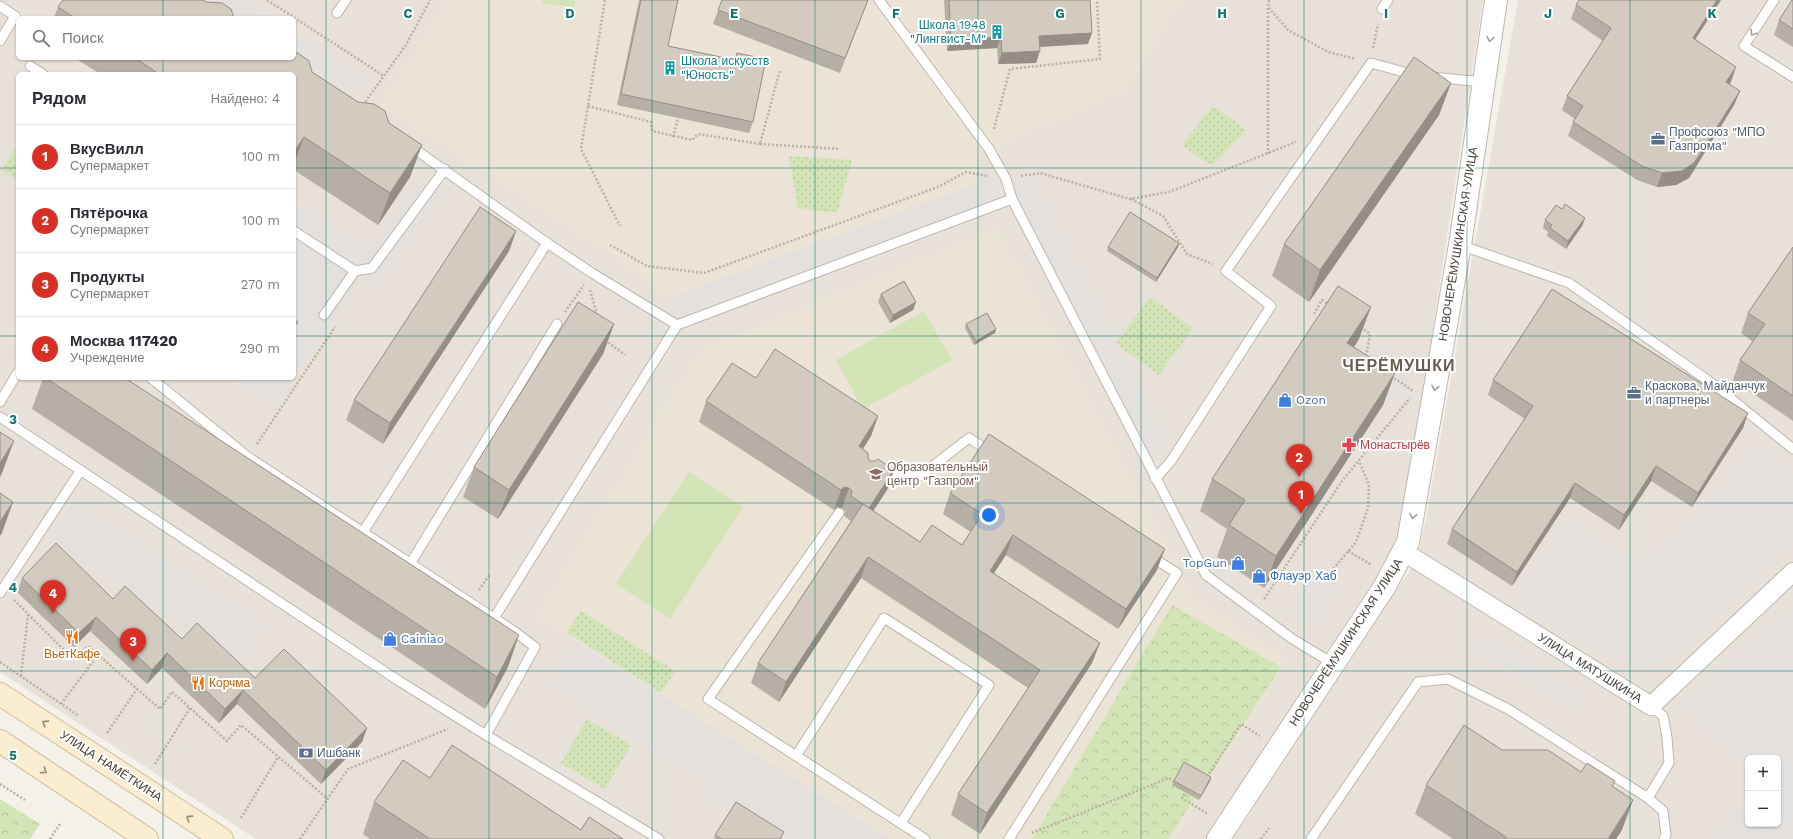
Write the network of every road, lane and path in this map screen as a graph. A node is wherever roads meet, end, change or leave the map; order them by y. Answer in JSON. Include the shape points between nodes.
{"nodes":[{"id":1,"x":267,"y":0,"type":"edge"},
{"id":2,"x":346,"y":0,"type":"edge"},
{"id":3,"x":430,"y":0,"type":"edge"},
{"id":4,"x":605,"y":0,"type":"edge"},
{"id":5,"x":879,"y":0,"type":"edge"},
{"id":6,"x":1097,"y":0,"type":"edge"},
{"id":7,"x":1269,"y":0,"type":"edge"},
{"id":8,"x":1388,"y":0,"type":"edge"},
{"id":9,"x":1496,"y":0,"type":"edge"},
{"id":10,"x":1774,"y":0,"type":"edge"},
{"id":11,"x":0,"y":6,"type":"edge"},
{"id":12,"x":1268,"y":7,"type":"junction"},
{"id":13,"x":1382,"y":9,"type":"joint"},
{"id":14,"x":337,"y":13,"type":"dead end"},
{"id":15,"x":292,"y":16,"type":"edge"},
{"id":16,"x":296,"y":19,"type":"edge"},
{"id":17,"x":0,"y":41,"type":"edge"},
{"id":18,"x":1372,"y":63,"type":"junction"},
{"id":19,"x":30,"y":66,"type":"dead end"},
{"id":20,"x":780,"y":70,"type":"dead end"},
{"id":21,"x":40,"y":72,"type":"edge"},
{"id":22,"x":384,"y":76,"type":"junction"},
{"id":23,"x":1793,"y":77,"type":"edge"},
{"id":24,"x":1483,"y":82,"type":"junction"},
{"id":25,"x":362,"y":106,"type":"edge"},
{"id":26,"x":588,"y":106,"type":"junction"},
{"id":27,"x":678,"y":118,"type":"edge"},
{"id":28,"x":1323,"y":131,"type":"junction"},
{"id":29,"x":673,"y":137,"type":"junction"},
{"id":30,"x":401,"y":140,"type":"edge"},
{"id":31,"x":760,"y":144,"type":"junction"},
{"id":32,"x":840,"y":149,"type":"dead end"},
{"id":33,"x":989,"y":149,"type":"junction"},
{"id":34,"x":1268,"y":154,"type":"junction"},
{"id":35,"x":445,"y":169,"type":"junction"},
{"id":36,"x":966,"y":172,"type":"dead end"},
{"id":37,"x":1006,"y":179,"type":"junction"},
{"id":38,"x":1012,"y":199,"type":"junction"},
{"id":39,"x":1130,"y":199,"type":"junction"},
{"id":40,"x":620,"y":226,"type":"dead end"},
{"id":41,"x":296,"y":232,"type":"edge"},
{"id":42,"x":547,"y":243,"type":"junction"},
{"id":43,"x":610,"y":245,"type":"dead end"},
{"id":44,"x":1460,"y":245,"type":"junction"},
{"id":45,"x":1217,"y":266,"type":"dead end"},
{"id":46,"x":355,"y":271,"type":"junction"},
{"id":47,"x":590,"y":276,"type":"junction"},
{"id":48,"x":1334,"y":308,"type":"edge"},
{"id":49,"x":324,"y":314,"type":"dead end"},
{"id":50,"x":1314,"y":314,"type":"dead end"},
{"id":51,"x":339,"y":321,"type":"dead end"},
{"id":52,"x":557,"y":324,"type":"joint"},
{"id":53,"x":601,"y":325,"type":"edge"},
{"id":54,"x":676,"y":325,"type":"junction"},
{"id":55,"x":1358,"y":325,"type":"edge"},
{"id":56,"x":603,"y":332,"type":"edge"},
{"id":57,"x":625,"y":355,"type":"dead end"},
{"id":58,"x":1372,"y":362,"type":"edge"},
{"id":59,"x":16,"y":375,"type":"edge"},
{"id":60,"x":1390,"y":375,"type":"edge"},
{"id":61,"x":153,"y":380,"type":"edge"},
{"id":62,"x":0,"y":402,"type":"edge"},
{"id":63,"x":0,"y":417,"type":"edge"},
{"id":64,"x":1793,"y":449,"type":"edge"},
{"id":65,"x":248,"y":457,"type":"junction"},
{"id":66,"x":1003,"y":460,"type":"edge"},
{"id":67,"x":1359,"y":461,"type":"junction"},
{"id":68,"x":81,"y":470,"type":"junction"},
{"id":69,"x":869,"y":472,"type":"edge"},
{"id":70,"x":1155,"y":479,"type":"junction"},
{"id":71,"x":839,"y":513,"type":"edge"},
{"id":72,"x":363,"y":532,"type":"junction"},
{"id":73,"x":1348,"y":551,"type":"junction"},
{"id":74,"x":1143,"y":552,"type":"edge"},
{"id":75,"x":1404,"y":552,"type":"junction"},
{"id":76,"x":410,"y":564,"type":"junction"},
{"id":77,"x":1373,"y":566,"type":"dead end"},
{"id":78,"x":1793,"y":572,"type":"edge"},
{"id":79,"x":490,"y":574,"type":"dead end"},
{"id":80,"x":1323,"y":581,"type":"dead end"},
{"id":81,"x":1,"y":591,"type":"edge"},
{"id":82,"x":1263,"y":601,"type":"dead end"},
{"id":83,"x":470,"y":603,"type":"junction"},
{"id":84,"x":28,"y":615,"type":"junction"},
{"id":85,"x":494,"y":618,"type":"junction"},
{"id":86,"x":98,"y":655,"type":"junction"},
{"id":87,"x":0,"y":662,"type":"edge"},
{"id":88,"x":1332,"y":663,"type":"junction"},
{"id":89,"x":21,"y":676,"type":"junction"},
{"id":90,"x":136,"y":689,"type":"junction"},
{"id":91,"x":0,"y":694,"type":"edge"},
{"id":92,"x":61,"y":704,"type":"junction"},
{"id":93,"x":1651,"y":706,"type":"junction"},
{"id":94,"x":190,"y":708,"type":"junction"},
{"id":95,"x":79,"y":716,"type":"dead end"},
{"id":96,"x":465,"y":722,"type":"junction"},
{"id":97,"x":107,"y":734,"type":"dead end"},
{"id":98,"x":486,"y":735,"type":"junction"},
{"id":99,"x":1261,"y":737,"type":"dead end"},
{"id":100,"x":0,"y":741,"type":"edge"},
{"id":101,"x":278,"y":756,"type":"junction"},
{"id":102,"x":796,"y":756,"type":"junction"},
{"id":103,"x":155,"y":764,"type":"dead end"},
{"id":104,"x":1203,"y":782,"type":"edge"},
{"id":105,"x":0,"y":784,"type":"edge"},
{"id":106,"x":1181,"y":785,"type":"edge"},
{"id":107,"x":1188,"y":789,"type":"edge"},
{"id":108,"x":1648,"y":798,"type":"junction"},
{"id":109,"x":328,"y":799,"type":"junction"},
{"id":110,"x":25,"y":800,"type":"dead end"},
{"id":111,"x":1210,"y":815,"type":"dead end"},
{"id":112,"x":241,"y":818,"type":"dead end"},
{"id":113,"x":60,"y":824,"type":"dead end"},
{"id":114,"x":901,"y":824,"type":"junction"},
{"id":115,"x":1268,"y":828,"type":"dead end"},
{"id":116,"x":1031,"y":833,"type":"dead end"},
{"id":117,"x":50,"y":839,"type":"edge"},
{"id":118,"x":147,"y":839,"type":"edge"},
{"id":119,"x":222,"y":839,"type":"edge"},
{"id":120,"x":300,"y":839,"type":"edge"},
{"id":121,"x":659,"y":839,"type":"edge"},
{"id":122,"x":925,"y":839,"type":"edge"},
{"id":123,"x":1009,"y":839,"type":"edge"},
{"id":124,"x":1218,"y":839,"type":"edge"},
{"id":125,"x":1262,"y":839,"type":"edge"},
{"id":126,"x":1311,"y":839,"type":"edge"},
{"id":127,"x":1664,"y":839,"type":"edge"}],
"edges":[{"from":1,"to":15,"type":"path"},
{"from":2,"to":14,"type":"lane"},
{"from":3,"to":22,"type":"path","via":[[406,45]]},
{"from":4,"to":26,"type":"path"},
{"from":5,"to":33,"type":"lane"},
{"from":6,"to":33,"type":"path","via":[[1100,59],[1010,70]]},
{"from":7,"to":12,"type":"path"},
{"from":8,"to":13,"type":"lane"},
{"from":9,"to":24,"type":"street","name":"НОВОЧЕРЁМУШКИНСКАЯ УЛИЦА","one_way":true},
{"from":10,"to":23,"type":"lane","one_way":true,"via":[[1744,46]]},
{"from":11,"to":17,"type":"lane","via":[[15,16]]},
{"from":12,"to":18,"type":"path","via":[[1288,30],[1328,52]]},
{"from":12,"to":34,"type":"path"},
{"from":13,"to":18,"type":"path","via":[[1375,34]]},
{"from":16,"to":22,"type":"path"},
{"from":18,"to":24,"type":"lane","via":[[1408,74]]},
{"from":18,"to":28,"type":"lane"},
{"from":19,"to":21,"type":"lane"},
{"from":20,"to":31,"type":"path"},
{"from":22,"to":25,"type":"path"},
{"from":24,"to":44,"type":"street","name":"НОВОЧЕРЁМУШКИНСКАЯ УЛИЦА"},
{"from":26,"to":29,"type":"path","via":[[651,122],[652,131]]},
{"from":26,"to":40,"type":"path","via":[[581,149]]},
{"from":27,"to":29,"type":"path"},
{"from":28,"to":34,"type":"path"},
{"from":28,"to":70,"type":"lane","via":[[1226,271],[1271,306],[1171,461]]},
{"from":29,"to":31,"type":"path","via":[[692,140],[698,134]]},
{"from":30,"to":35,"type":"lane"},
{"from":31,"to":32,"type":"path"},
{"from":33,"to":37,"type":"lane"},
{"from":34,"to":39,"type":"path","via":[[1169,192]]},
{"from":35,"to":42,"type":"lane"},
{"from":35,"to":46,"type":"lane","via":[[372,268]]},
{"from":36,"to":43,"type":"path","via":[[938,186],[704,273],[647,266]]},
{"from":37,"to":38,"type":"lane"},
{"from":37,"to":39,"type":"path","via":[[1040,173]]},
{"from":38,"to":54,"type":"lane"},
{"from":38,"to":70,"type":"lane"},
{"from":39,"to":45,"type":"path","via":[[1163,216],[1187,254]]},
{"from":41,"to":46,"type":"lane"},
{"from":42,"to":47,"type":"lane"},
{"from":42,"to":72,"type":"lane"},
{"from":44,"to":64,"type":"lane","via":[[1569,283],[1713,384]]},
{"from":44,"to":75,"type":"street","name":"НОВОЧЕРЁМУШКИНСКАЯ УЛИЦА","one_way":true,"via":[[1412,524]]},
{"from":46,"to":49,"type":"lane"},
{"from":47,"to":52,"type":"path"},
{"from":47,"to":53,"type":"path"},
{"from":47,"to":54,"type":"lane"},
{"from":48,"to":50,"type":"path","via":[[1322,300]]},
{"from":51,"to":65,"type":"path"},
{"from":52,"to":76,"type":"lane"},
{"from":54,"to":85,"type":"lane"},
{"from":55,"to":58,"type":"path","via":[[1370,334],[1366,358]]},
{"from":56,"to":57,"type":"path","via":[[605,340]]},
{"from":59,"to":62,"type":"lane"},
{"from":60,"to":67,"type":"path","via":[[1415,392]]},
{"from":61,"to":65,"type":"lane"},
{"from":63,"to":68,"type":"lane"},
{"from":65,"to":72,"type":"lane"},
{"from":66,"to":69,"type":"lane","via":[[969,438],[920,476]]},
{"from":67,"to":73,"type":"path","via":[[1369,486],[1368,508],[1356,542]]},
{"from":67,"to":82,"type":"path","via":[[1338,487]]},
{"from":68,"to":81,"type":"lane"},
{"from":68,"to":96,"type":"lane"},
{"from":70,"to":88,"type":"lane","via":[[1206,576],[1291,638]]},
{"from":71,"to":102,"type":"lane","via":[[708,699]]},
{"from":72,"to":76,"type":"lane"},
{"from":73,"to":77,"type":"path"},
{"from":73,"to":80,"type":"path"},
{"from":74,"to":123,"type":"lane","via":[[1177,573]]},
{"from":75,"to":88,"type":"street","name":"НОВОЧЕРЁМУШКИНСКАЯ УЛИЦА","via":[[1385,586]]},
{"from":75,"to":93,"type":"street","name":"УЛИЦА МАТУШКИНА"},
{"from":76,"to":83,"type":"lane"},
{"from":78,"to":93,"type":"street","name":"УЛИЦА МАТУШКИНА"},
{"from":79,"to":83,"type":"path"},
{"from":81,"to":84,"type":"path"},
{"from":83,"to":85,"type":"lane"},
{"from":84,"to":86,"type":"path","via":[[73,659],[88,646]]},
{"from":84,"to":89,"type":"path"},
{"from":85,"to":98,"type":"lane","via":[[535,647]]},
{"from":86,"to":90,"type":"path"},
{"from":86,"to":92,"type":"path"},
{"from":87,"to":89,"type":"path"},
{"from":88,"to":124,"type":"street","name":"НОВОЧЕРЁМУШКИНСКАЯ УЛИЦА"},
{"from":89,"to":92,"type":"path"},
{"from":90,"to":94,"type":"path","via":[[160,709],[172,692]]},
{"from":90,"to":97,"type":"path"},
{"from":119,"to":91,"type":"main road","name":"УЛИЦА НАМЁТКИНА","one_way":true},
{"from":92,"to":95,"type":"path"},
{"from":93,"to":108,"type":"lane","via":[[1663,716],[1668,737],[1669,763]]},
{"from":94,"to":101,"type":"path","via":[[227,741],[241,725]]},
{"from":94,"to":103,"type":"path"},
{"from":96,"to":98,"type":"lane"},
{"from":96,"to":109,"type":"path","via":[[348,769]]},
{"from":98,"to":121,"type":"lane"},
{"from":99,"to":104,"type":"path","via":[[1241,724]]},
{"from":100,"to":118,"type":"main road","one_way":true},
{"from":101,"to":109,"type":"path"},
{"from":101,"to":112,"type":"path"},
{"from":102,"to":114,"type":"lane"},
{"from":102,"to":114,"type":"lane","via":[[884,618],[989,685]]},
{"from":105,"to":110,"type":"path"},
{"from":106,"to":116,"type":"path","via":[[1168,778]]},
{"from":107,"to":111,"type":"path","via":[[1182,798]]},
{"from":108,"to":126,"type":"lane","via":[[1508,709],[1448,679],[1418,682]]},
{"from":108,"to":127,"type":"lane","via":[[1663,811],[1666,835]]},
{"from":109,"to":120,"type":"path"},
{"from":113,"to":117,"type":"path"},
{"from":114,"to":122,"type":"lane"},
{"from":115,"to":125,"type":"path"}]}
